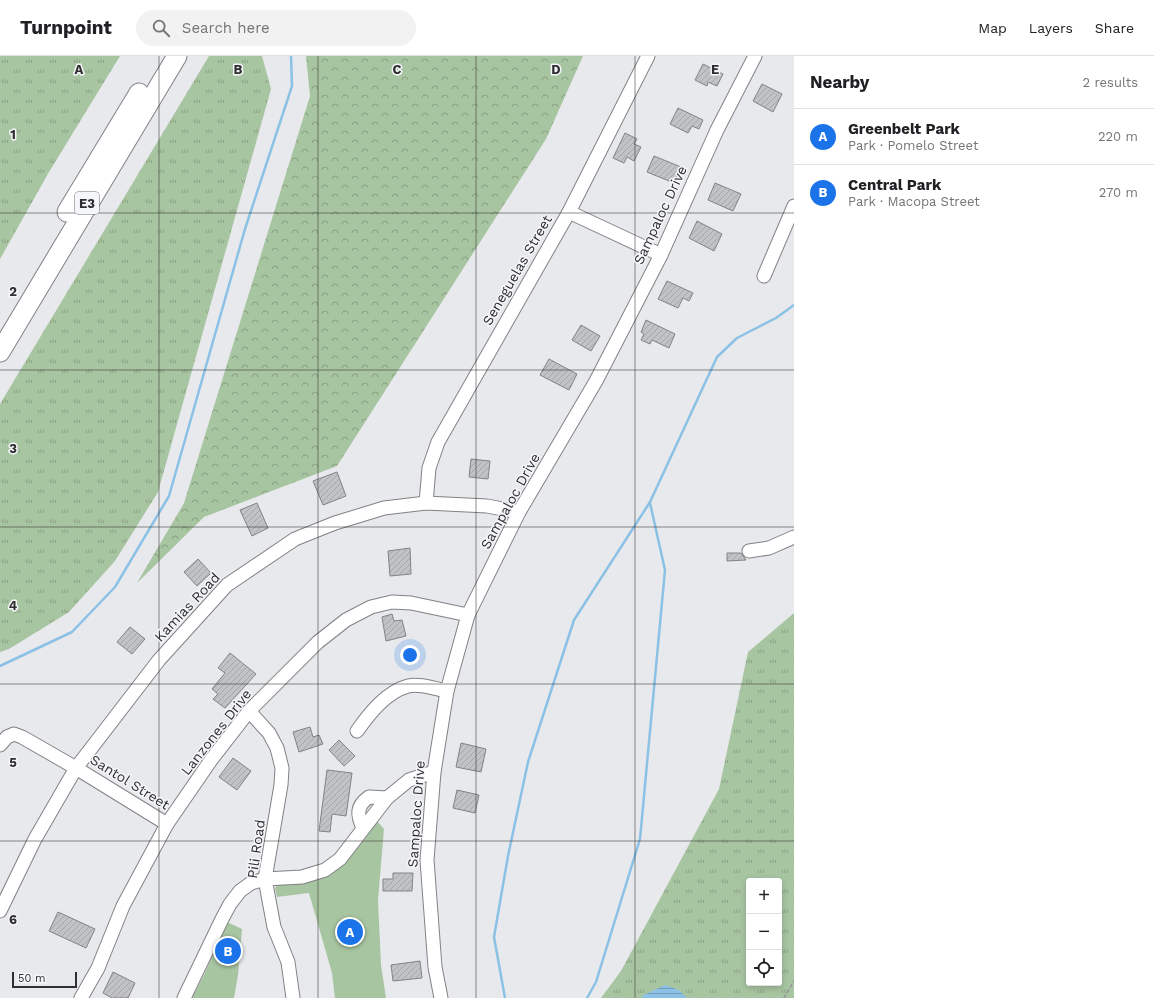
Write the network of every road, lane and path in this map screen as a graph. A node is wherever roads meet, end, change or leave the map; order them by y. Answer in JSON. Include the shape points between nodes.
{"nodes":[{"id":1,"x":162,"y":56,"type":"edge"},
{"id":2,"x":177,"y":56,"type":"edge"},
{"id":3,"x":648,"y":56,"type":"edge"},
{"id":4,"x":755,"y":56,"type":"edge"},
{"id":5,"x":794,"y":206,"type":"edge"},
{"id":6,"x":569,"y":212,"type":"junction"},
{"id":7,"x":660,"y":255,"type":"junction"},
{"id":8,"x":764,"y":276,"type":"dead end"},
{"id":9,"x":0,"y":326,"type":"edge"},
{"id":10,"x":0,"y":352,"type":"edge"},
{"id":11,"x":426,"y":503,"type":"junction"},
{"id":12,"x":519,"y":512,"type":"junction"},
{"id":13,"x":794,"y":537,"type":"edge"},
{"id":14,"x":749,"y":551,"type":"dead end"},
{"id":15,"x":468,"y":615,"type":"junction"},
{"id":16,"x":447,"y":691,"type":"junction"},
{"id":17,"x":249,"y":711,"type":"junction"},
{"id":18,"x":357,"y":731,"type":"dead end"},
{"id":19,"x":0,"y":745,"type":"edge"},
{"id":20,"x":76,"y":768,"type":"junction"},
{"id":21,"x":434,"y":772,"type":"junction"},
{"id":22,"x":167,"y":824,"type":"junction"},
{"id":23,"x":265,"y":879,"type":"junction"},
{"id":24,"x":0,"y":911,"type":"edge"},
{"id":25,"x":794,"y":981,"type":"edge"},
{"id":26,"x":81,"y":998,"type":"edge"},
{"id":27,"x":184,"y":998,"type":"edge"},
{"id":28,"x":293,"y":998,"type":"edge"},
{"id":29,"x":441,"y":998,"type":"edge"},
{"id":30,"x":784,"y":998,"type":"edge"}],
"edges":[{"from":1,"to":9,"type":"highway","number":"E3"},
{"from":2,"to":10,"type":"highway","number":"E3"},
{"from":3,"to":6,"type":"street","name":"Seneguelas Street"},
{"from":4,"to":7,"type":"street","name":"Sampaloc Drive","via":[[717,130]]},
{"from":5,"to":8,"type":"street"},
{"from":6,"to":7,"type":"street"},
{"from":6,"to":11,"type":"street","name":"Seneguelas Street","via":[[438,442],[430,468]]},
{"from":7,"to":12,"type":"street","name":"Sampaloc Drive","via":[[596,381]]},
{"from":11,"to":12,"type":"street","name":"Kamias Road","via":[[487,506]]},
{"from":11,"to":20,"type":"street","name":"Kamias Road","via":[[384,508],[295,539],[227,585],[159,660]]},
{"from":12,"to":15,"type":"street","name":"Sampaloc Drive"},
{"from":13,"to":14,"type":"street","via":[[769,548]]},
{"from":15,"to":16,"type":"street","name":"Sampaloc Drive"},
{"from":15,"to":17,"type":"street","name":"Lanzones Drive","via":[[412,603],[392,602],[371,607],[346,620],[318,642]]},
{"from":16,"to":18,"type":"street","via":[[408,686],[394,692],[369,714]]},
{"from":16,"to":21,"type":"street","name":"Sampaloc Drive"},
{"from":17,"to":22,"type":"street","name":"Lanzones Drive"},
{"from":17,"to":23,"type":"street","name":"Pili Road","via":[[269,733],[278,748],[282,768]]},
{"from":19,"to":20,"type":"street","name":"Santol Street","via":[[14,734]]},
{"from":20,"to":22,"type":"street","name":"Santol Street"},
{"from":20,"to":24,"type":"street","name":"Kamias Road","via":[[34,839]]},
{"from":21,"to":23,"type":"street","via":[[410,780],[387,798],[369,797],[361,804],[357,812],[363,828],[340,859],[325,870],[302,877]]},
{"from":21,"to":29,"type":"street","name":"Sampaloc Drive","via":[[427,860],[434,959]]},
{"from":22,"to":26,"type":"street","name":"Lanzones Drive","via":[[123,906],[98,968]]},
{"from":23,"to":27,"type":"street","via":[[251,883],[240,891],[230,904]]},
{"from":23,"to":28,"type":"street","name":"Pili Road","via":[[274,927],[288,962]]},
{"from":25,"to":30,"type":"path"}]}
